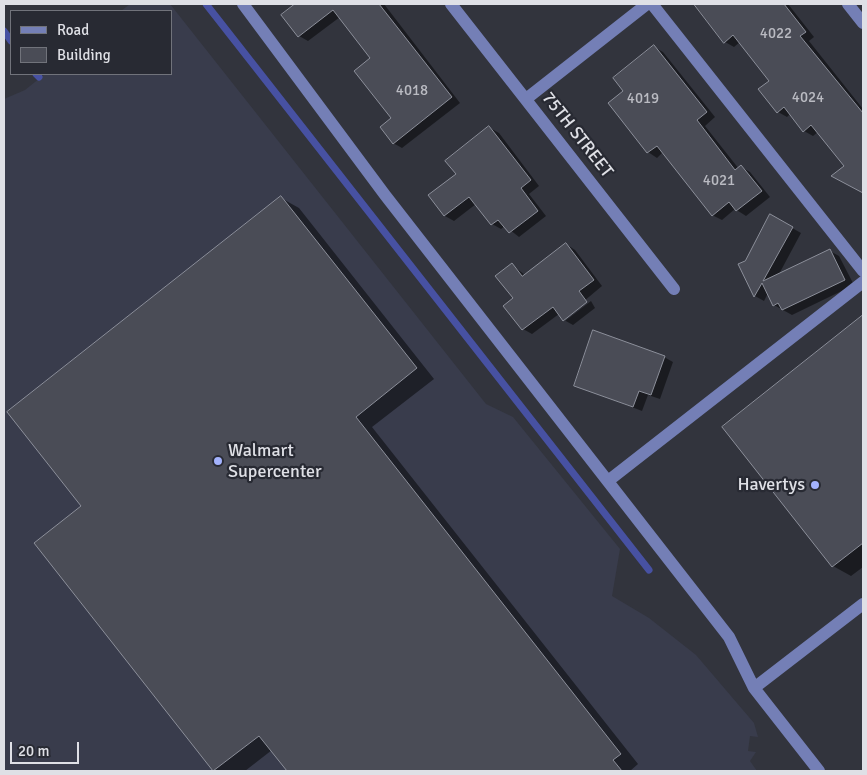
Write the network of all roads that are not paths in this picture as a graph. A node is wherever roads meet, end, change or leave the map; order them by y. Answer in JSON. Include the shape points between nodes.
{"nodes":[{"id":1,"x":242,"y":4,"type":"edge"},
{"id":2,"x":451,"y":4,"type":"edge"},
{"id":3,"x":647,"y":4,"type":"edge"},
{"id":4,"x":652,"y":4,"type":"edge"},
{"id":5,"x":848,"y":4,"type":"edge"},
{"id":6,"x":863,"y":23,"type":"edge"},
{"id":7,"x":526,"y":99,"type":"junction"},
{"id":8,"x":863,"y":271,"type":"edge"},
{"id":9,"x":863,"y":282,"type":"edge"},
{"id":10,"x":674,"y":289,"type":"dead end"},
{"id":11,"x":608,"y":481,"type":"junction"},
{"id":12,"x":863,"y":604,"type":"edge"},
{"id":13,"x":754,"y":688,"type":"junction"},
{"id":14,"x":818,"y":771,"type":"edge"}],
"edges":[{"from":1,"to":11,"type":"street","via":[[385,195]]},
{"from":2,"to":7,"type":"street","name":"75TH STREET"},
{"from":3,"to":7,"type":"street"},
{"from":4,"to":8,"type":"street"},
{"from":5,"to":6,"type":"street"},
{"from":7,"to":10,"type":"street","name":"75TH STREET"},
{"from":9,"to":11,"type":"street"},
{"from":11,"to":13,"type":"street","via":[[729,637]]},
{"from":12,"to":13,"type":"street"},
{"from":13,"to":14,"type":"street"}]}
